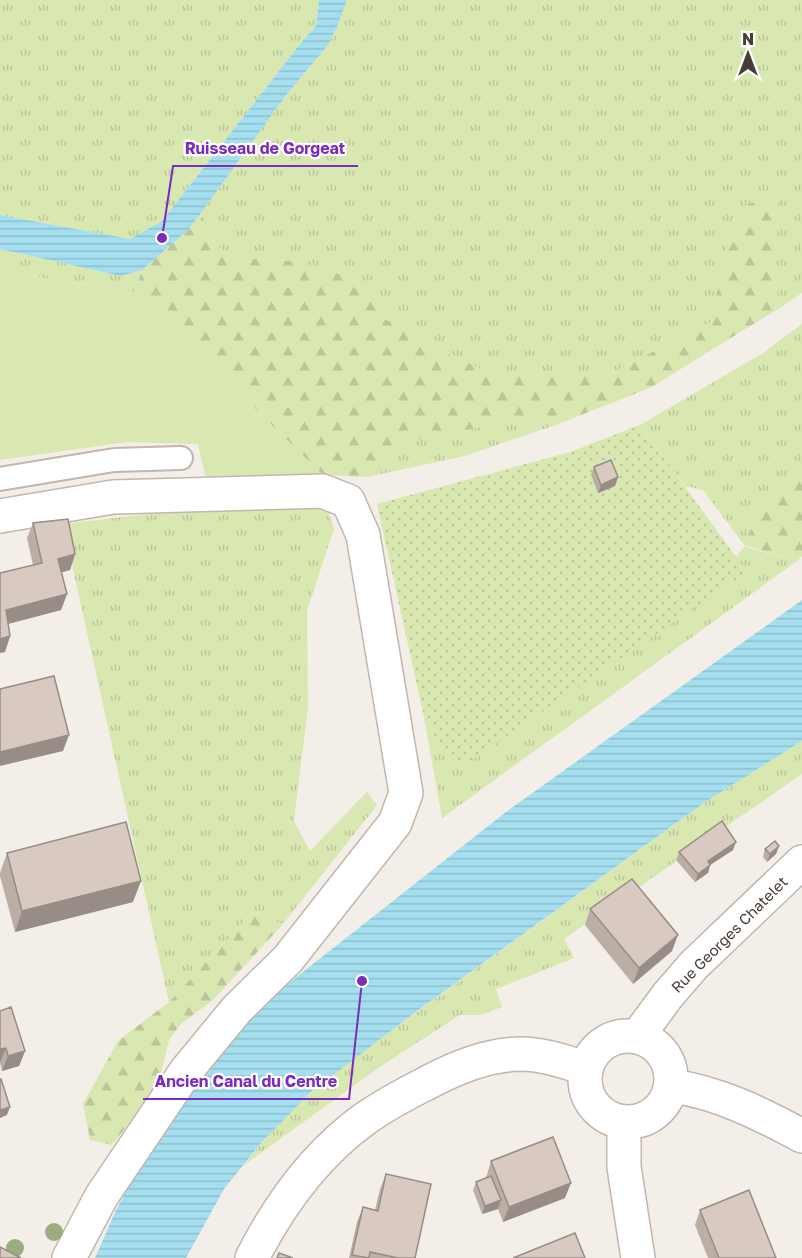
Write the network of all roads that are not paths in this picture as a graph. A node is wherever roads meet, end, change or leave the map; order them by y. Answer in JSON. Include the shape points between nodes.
{"nodes":[{"id":1,"x":182,"y":458,"type":"dead end"},
{"id":2,"x":0,"y":479,"type":"edge"},
{"id":3,"x":0,"y":516,"type":"edge"},
{"id":4,"x":802,"y":862,"type":"edge"},
{"id":5,"x":637,"y":1037,"type":"junction"},
{"id":6,"x":586,"y":1069,"type":"junction"},
{"id":7,"x":671,"y":1086,"type":"junction"},
{"id":8,"x":624,"y":1122,"type":"junction"},
{"id":9,"x":802,"y":1136,"type":"edge"},
{"id":10,"x":69,"y":1258,"type":"edge"},
{"id":11,"x":252,"y":1258,"type":"edge"},
{"id":12,"x":638,"y":1258,"type":"edge"}],
"edges":[{"from":1,"to":2,"type":"lane","via":[[114,460]]},
{"from":3,"to":10,"type":"street","via":[[113,497],[322,491],[348,501],[363,535],[406,794],[395,823],[288,959],[237,1009],[186,1071],[101,1197]]},
{"from":4,"to":5,"type":"street","name":"Rue Georges Chatelet","via":[[694,965]]},
{"from":5,"to":6,"type":"street","via":[[611,1040],[600,1047]]},
{"from":5,"to":7,"type":"street","via":[[660,1050],[667,1060]]},
{"from":6,"to":8,"type":"street","via":[[585,1084],[590,1097],[609,1117]]},
{"from":6,"to":11,"type":"street","via":[[542,1055],[498,1056],[441,1075],[392,1101],[337,1142],[312,1168],[282,1204]]},
{"from":7,"to":8,"type":"street","via":[[659,1109],[643,1119]]},
{"from":7,"to":9,"type":"street","via":[[724,1099]]},
{"from":8,"to":12,"type":"street","via":[[624,1167]]}]}
